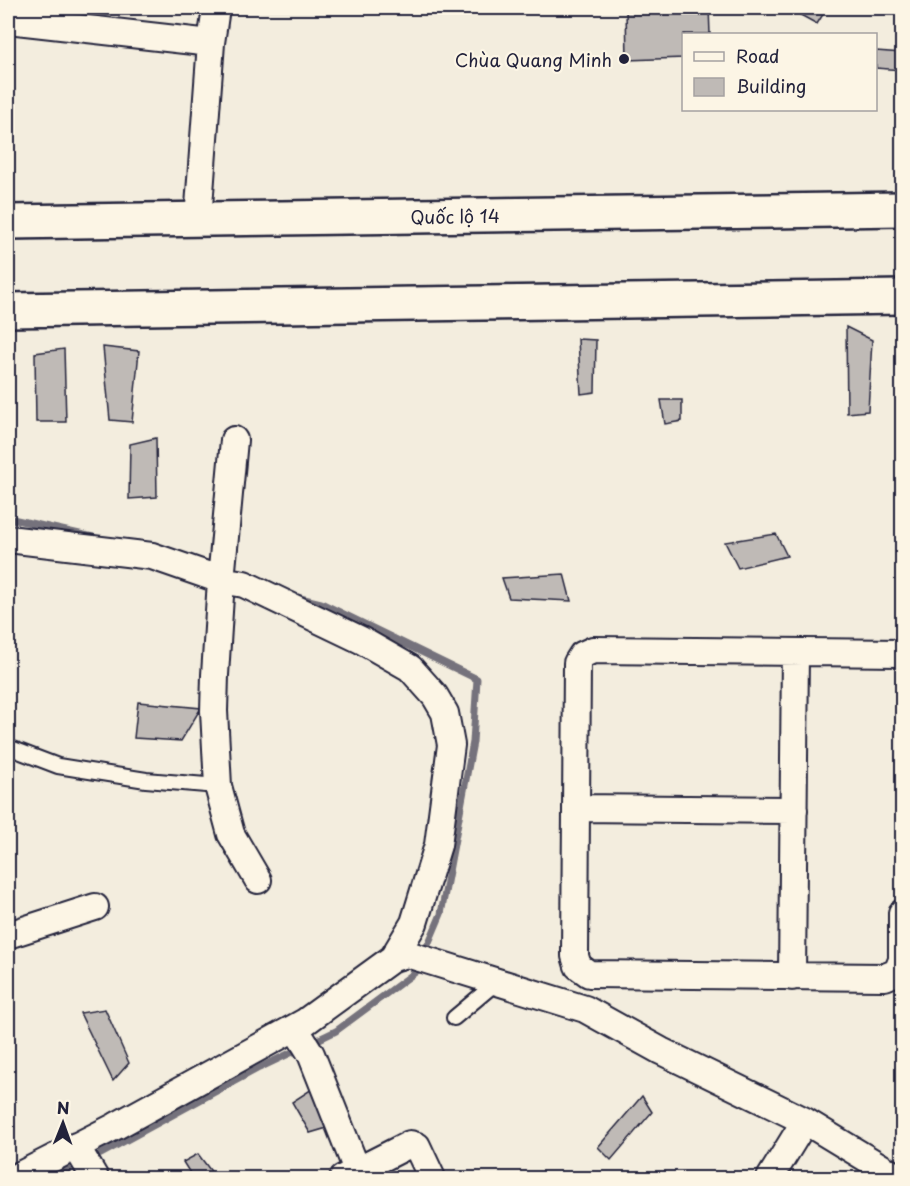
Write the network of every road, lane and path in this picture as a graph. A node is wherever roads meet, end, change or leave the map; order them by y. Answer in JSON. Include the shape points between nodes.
{"nodes":[{"id":1,"x":216,"y":8,"type":"edge"},
{"id":2,"x":8,"y":20,"type":"edge"},
{"id":3,"x":211,"y":43,"type":"junction"},
{"id":4,"x":903,"y":209,"type":"edge"},
{"id":5,"x":198,"y":220,"type":"junction"},
{"id":6,"x":8,"y":222,"type":"edge"},
{"id":7,"x":903,"y":297,"type":"edge"},
{"id":8,"x":8,"y":310,"type":"edge"},
{"id":9,"x":234,"y":440,"type":"dead end"},
{"id":10,"x":8,"y":539,"type":"edge"},
{"id":11,"x":222,"y":570,"type":"junction"},
{"id":12,"x":795,"y":652,"type":"junction"},
{"id":13,"x":903,"y":652,"type":"edge"},
{"id":14,"x":8,"y":747,"type":"edge"},
{"id":15,"x":218,"y":786,"type":"junction"},
{"id":16,"x":576,"y":808,"type":"junction"},
{"id":17,"x":794,"y":810,"type":"junction"},
{"id":18,"x":258,"y":880,"type":"dead end"},
{"id":19,"x":95,"y":907,"type":"dead end"},
{"id":20,"x":903,"y":913,"type":"edge"},
{"id":21,"x":8,"y":935,"type":"edge"},
{"id":22,"x":413,"y":958,"type":"junction"},
{"id":23,"x":578,"y":966,"type":"junction"},
{"id":24,"x":792,"y":977,"type":"junction"},
{"id":25,"x":498,"y":981,"type":"junction"},
{"id":26,"x":556,"y":999,"type":"junction"},
{"id":27,"x":454,"y":1018,"type":"dead end"},
{"id":28,"x":303,"y":1040,"type":"junction"},
{"id":29,"x":805,"y":1121,"type":"junction"},
{"id":30,"x":76,"y":1146,"type":"junction"},
{"id":31,"x":349,"y":1175,"type":"edge"},
{"id":32,"x":90,"y":1177,"type":"edge"},
{"id":33,"x":14,"y":1179,"type":"edge"},
{"id":34,"x":432,"y":1179,"type":"edge"},
{"id":35,"x":770,"y":1179,"type":"edge"},
{"id":36,"x":899,"y":1179,"type":"edge"}],
"edges":[{"from":1,"to":3,"type":"street"},
{"from":2,"to":3,"type":"street"},
{"from":3,"to":5,"type":"street"},
{"from":4,"to":5,"type":"highway","name":"Quốc lộ 14"},
{"from":5,"to":6,"type":"highway","name":"Quốc lộ 14"},
{"from":7,"to":8,"type":"highway"},
{"from":9,"to":11,"type":"street"},
{"from":10,"to":11,"type":"street","via":[[152,556]]},
{"from":11,"to":15,"type":"street","via":[[214,711]]},
{"from":11,"to":22,"type":"street","via":[[410,668],[445,713],[451,744],[438,845],[414,923]]},
{"from":12,"to":13,"type":"street"},
{"from":12,"to":16,"type":"street","via":[[593,650],[582,655],[578,663]]},
{"from":12,"to":17,"type":"street"},
{"from":14,"to":15,"type":"lane","via":[[58,766]]},
{"from":15,"to":18,"type":"street","via":[[231,834]]},
{"from":16,"to":17,"type":"street"},
{"from":16,"to":23,"type":"street"},
{"from":17,"to":24,"type":"street"},
{"from":19,"to":21,"type":"street"},
{"from":20,"to":24,"type":"street","via":[[902,960],[897,972],[885,977]]},
{"from":22,"to":25,"type":"street"},
{"from":22,"to":28,"type":"street"},
{"from":23,"to":24,"type":"street","via":[[590,974]]},
{"from":23,"to":26,"type":"street"},
{"from":25,"to":26,"type":"street"},
{"from":25,"to":27,"type":"lane"},
{"from":26,"to":29,"type":"street","via":[[585,1009]]},
{"from":28,"to":30,"type":"street"},
{"from":28,"to":31,"type":"street","via":[[353,1160]]},
{"from":29,"to":35,"type":"street"},
{"from":29,"to":36,"type":"street"},
{"from":30,"to":32,"type":"street"},
{"from":30,"to":33,"type":"street"},
{"from":31,"to":34,"type":"street","via":[[410,1144],[417,1146]]}]}
